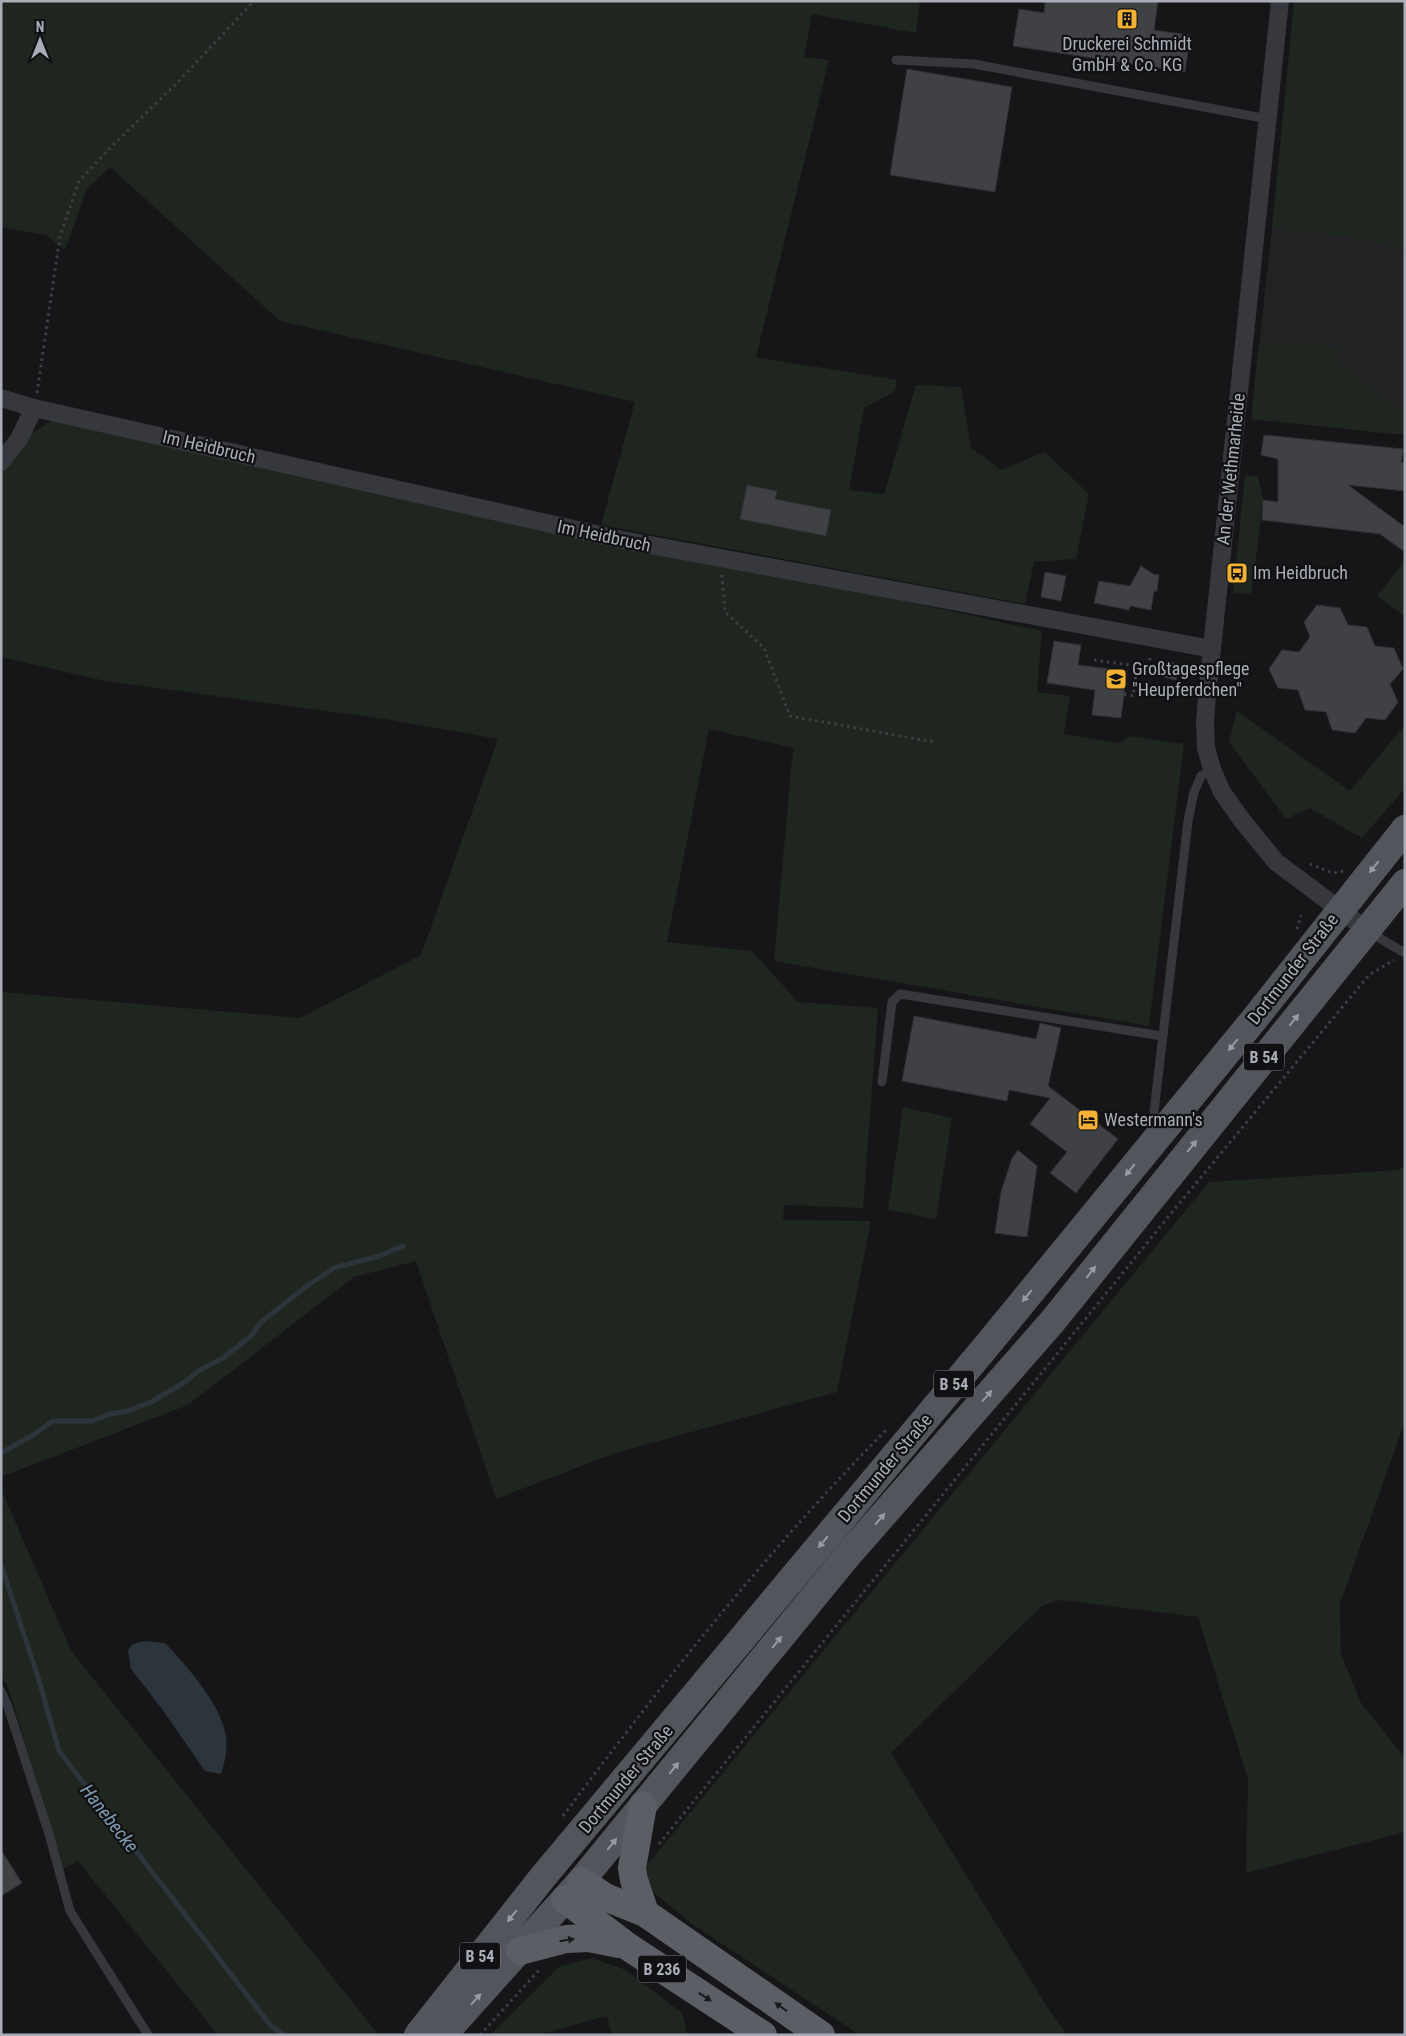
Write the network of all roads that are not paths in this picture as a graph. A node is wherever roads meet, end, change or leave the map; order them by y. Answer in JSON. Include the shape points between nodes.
{"nodes":[{"id":1,"x":1280,"y":1,"type":"edge"},
{"id":2,"x":896,"y":60,"type":"dead end"},
{"id":3,"x":1268,"y":119,"type":"junction"},
{"id":4,"x":1,"y":398,"type":"edge"},
{"id":5,"x":34,"y":408,"type":"junction"},
{"id":6,"x":1,"y":462,"type":"edge"},
{"id":7,"x":1212,"y":649,"type":"junction"},
{"id":8,"x":1212,"y":769,"type":"junction"},
{"id":9,"x":1405,"y":829,"type":"edge"},
{"id":10,"x":1405,"y":883,"type":"edge"},
{"id":11,"x":1339,"y":910,"type":"junction"},
{"id":12,"x":1367,"y":930,"type":"junction"},
{"id":13,"x":1405,"y":953,"type":"edge"},
{"id":14,"x":1162,"y":1036,"type":"junction"},
{"id":15,"x":882,"y":1082,"type":"dead end"},
{"id":16,"x":1154,"y":1112,"type":"dead end"},
{"id":17,"x":1,"y":1691,"type":"edge"},
{"id":18,"x":643,"y":1806,"type":"junction"},
{"id":19,"x":562,"y":1878,"type":"junction"},
{"id":20,"x":645,"y":1913,"type":"junction"},
{"id":21,"x":627,"y":1946,"type":"junction"},
{"id":22,"x":520,"y":1951,"type":"junction"},
{"id":23,"x":148,"y":2035,"type":"edge"},
{"id":24,"x":418,"y":2035,"type":"edge"},
{"id":25,"x":444,"y":2035,"type":"edge"},
{"id":26,"x":763,"y":2035,"type":"edge"},
{"id":27,"x":821,"y":2035,"type":"edge"}],
"edges":[{"from":1,"to":3,"type":"street","name":"An der Wethmarheide"},
{"from":2,"to":3,"type":"lane","via":[[974,64]]},
{"from":3,"to":7,"type":"street","name":"An der Wethmarheide"},
{"from":4,"to":5,"type":"street","name":"Im Heidbruch"},
{"from":5,"to":6,"type":"street","via":[[19,439]]},
{"from":5,"to":7,"type":"street","name":"Im Heidbruch","via":[[720,560]]},
{"from":7,"to":8,"type":"street","name":"An der Wethmarheide","via":[[1205,721],[1206,748]]},
{"from":8,"to":11,"type":"street","name":"An der Wethmarheide","via":[[1231,806],[1276,862]]},
{"from":8,"to":14,"type":"lane","via":[[1201,776],[1188,822]]},
{"from":9,"to":11,"type":"main road","name":"Dortmunder Straße","number":"B 54","one_way":true},
{"from":10,"to":12,"type":"main road","name":"Dortmunder Straße","number":"B 54"},
{"from":11,"to":12,"type":"street","name":"An der Wethmarheide"},
{"from":11,"to":19,"type":"main road","name":"Dortmunder Straße","number":"B 54","one_way":true},
{"from":12,"to":13,"type":"lane"},
{"from":18,"to":12,"type":"main road","name":"Dortmunder Straße","number":"B 54","one_way":true,"via":[[848,1556],[1052,1322]]},
{"from":14,"to":15,"type":"lane","via":[[900,994],[892,1002]]},
{"from":14,"to":16,"type":"lane"},
{"from":17,"to":23,"type":"lane","via":[[49,1834],[70,1910]]},
{"from":19,"to":18,"type":"main road","name":"Dortmunder Straße","number":"B 54","one_way":true},
{"from":18,"to":20,"type":"highway","via":[[633,1865],[634,1880]]},
{"from":19,"to":20,"type":"highway","number":"B 236"},
{"from":19,"to":21,"type":"highway","number":"B 236"},
{"from":19,"to":22,"type":"main road","name":"Dortmunder Straße","number":"B 54"},
{"from":19,"to":24,"type":"main road","name":"Dortmunder Straße","number":"B 54","one_way":true},
{"from":27,"to":20,"type":"highway","number":"B 236","one_way":true},
{"from":22,"to":21,"type":"highway","one_way":true,"via":[[566,1939],[589,1938]]},
{"from":21,"to":26,"type":"highway","number":"B 236","one_way":true},
{"from":25,"to":22,"type":"main road","name":"Dortmunder Straße","number":"B 54","one_way":true}]}
